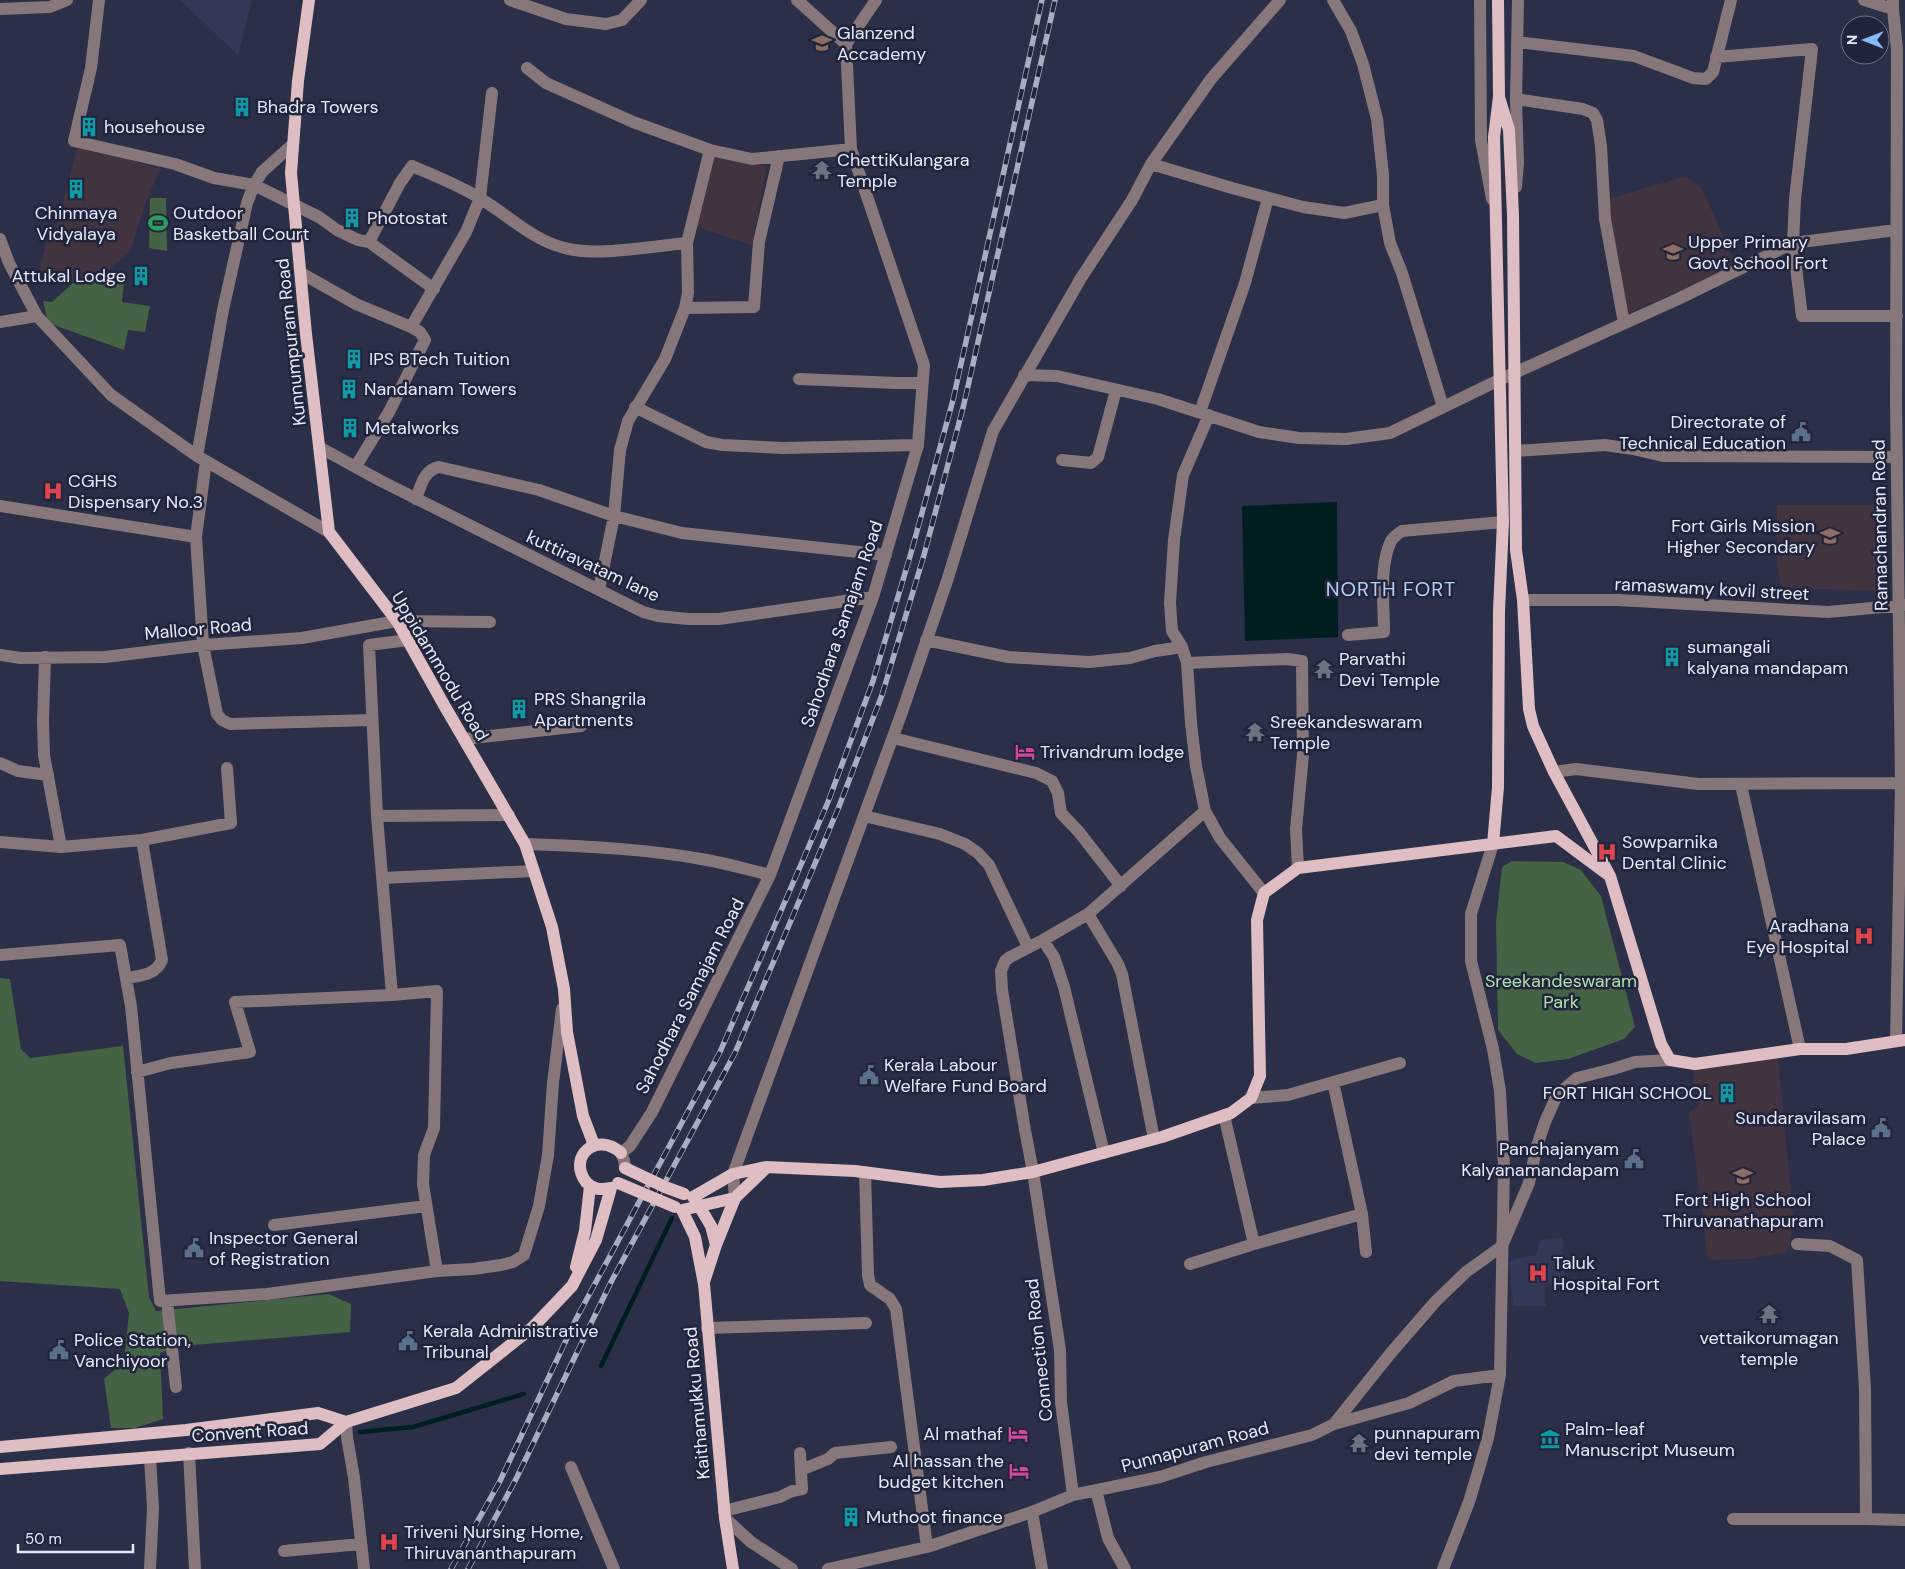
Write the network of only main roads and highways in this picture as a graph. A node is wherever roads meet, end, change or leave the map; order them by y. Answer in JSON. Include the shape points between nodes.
{"nodes":[{"id":1,"x":309,"y":0,"type":"edge"},
{"id":2,"x":1498,"y":0,"type":"edge"},
{"id":3,"x":1499,"y":98,"type":"junction"},
{"id":4,"x":329,"y":532,"type":"joint"},
{"id":5,"x":1493,"y":844,"type":"junction"},
{"id":6,"x":1610,"y":876,"type":"junction"},
{"id":7,"x":1901,"y":1040,"type":"edge"},
{"id":8,"x":583,"y":1116,"type":"junction"},
{"id":9,"x":594,"y":1145,"type":"junction"},
{"id":10,"x":621,"y":1153,"type":"road end"},
{"id":11,"x":583,"y":1154,"type":"junction"},
{"id":12,"x":766,"y":1168,"type":"junction"},
{"id":13,"x":590,"y":1186,"type":"junction"},
{"id":14,"x":615,"y":1186,"type":"junction"},
{"id":15,"x":735,"y":1198,"type":"junction"},
{"id":16,"x":692,"y":1199,"type":"junction"},
{"id":17,"x":678,"y":1209,"type":"junction"},
{"id":18,"x":716,"y":1245,"type":"junction"},
{"id":19,"x":704,"y":1284,"type":"junction"},
{"id":20,"x":572,"y":1286,"type":"junction"},
{"id":21,"x":346,"y":1422,"type":"junction"},
{"id":22,"x":0,"y":1447,"type":"edge"},
{"id":23,"x":0,"y":1469,"type":"edge"},
{"id":24,"x":734,"y":1569,"type":"edge"}],
"edges":[{"from":1,"to":4,"type":"main road","name":"Kunnumpuram Road","via":[[292,145],[292,203]]},
{"from":2,"to":3,"type":"main road"},
{"from":3,"to":5,"type":"main road","via":[[1494,137],[1503,522],[1498,787]]},
{"from":3,"to":6,"type":"main road","via":[[1509,130],[1513,215],[1516,550],[1523,600],[1529,709],[1533,726],[1554,772]]},
{"from":4,"to":8,"type":"main road","name":"Uppidammodu Road","via":[[397,621],[525,844],[552,927]]},
{"from":5,"to":6,"type":"main road","via":[[1556,836]]},
{"from":5,"to":12,"type":"main road","via":[[1298,868],[1264,893],[1257,920],[1260,1076],[1251,1098],[1231,1112],[1104,1153],[1034,1172],[983,1180],[940,1182],[865,1172]]},
{"from":6,"to":7,"type":"main road","via":[[1661,1044],[1670,1060],[1695,1064],[1800,1050],[1846,1049]]},
{"from":8,"to":9,"type":"main road"},
{"from":8,"to":11,"type":"main road"},
{"from":9,"to":10,"type":"main road","via":[[609,1145]]},
{"from":9,"to":11,"type":"main road"},
{"from":11,"to":13,"type":"main road","via":[[579,1168]]},
{"from":12,"to":15,"type":"main road"},
{"from":12,"to":16,"type":"main road","via":[[733,1174]]},
{"from":13,"to":14,"type":"main road","via":[[596,1189]]},
{"from":13,"to":20,"type":"main road","via":[[585,1230]]},
{"from":14,"to":16,"type":"main road","bridge":true,"via":[[625,1168]]},
{"from":14,"to":17,"type":"main road","bridge":true},
{"from":14,"to":20,"type":"main road","via":[[596,1240]]},
{"from":15,"to":16,"type":"main road"},
{"from":15,"to":18,"type":"main road"},
{"from":16,"to":17,"type":"main road"},
{"from":16,"to":18,"type":"main road","via":[[711,1226]]},
{"from":17,"to":19,"type":"main road","via":[[695,1237]]},
{"from":18,"to":19,"type":"main road"},
{"from":19,"to":24,"type":"main road","name":"Kaithamukku Road","via":[[725,1514]]},
{"from":20,"to":21,"type":"main road","name":"Convent Road","via":[[533,1327],[456,1388]]},
{"from":21,"to":22,"type":"main road","via":[[318,1413],[186,1430]]},
{"from":21,"to":23,"type":"main road","name":"Convent Road","via":[[320,1444]]}]}
